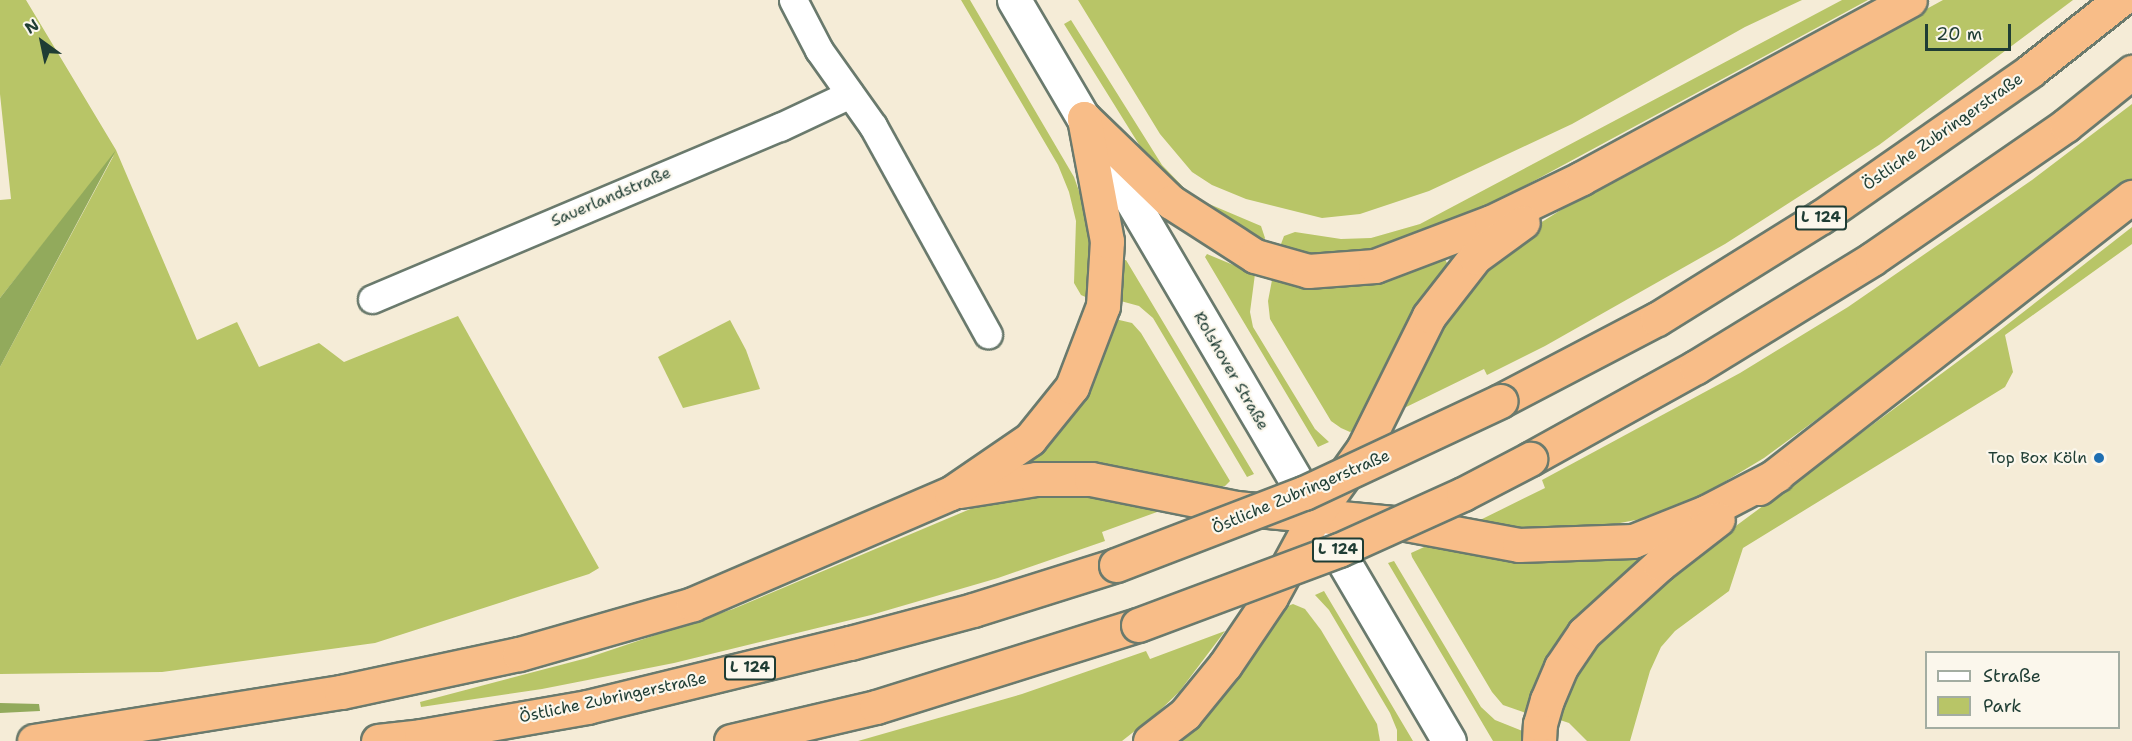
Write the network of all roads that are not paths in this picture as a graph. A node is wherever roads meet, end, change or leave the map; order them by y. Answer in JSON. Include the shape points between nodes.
{"nodes":[{"id":1,"x":793,"y":0,"type":"edge"},
{"id":2,"x":1014,"y":0,"type":"edge"},
{"id":3,"x":1910,"y":0,"type":"edge"},
{"id":4,"x":2120,"y":0,"type":"edge"},
{"id":5,"x":2132,"y":72,"type":"edge"},
{"id":6,"x":850,"y":94,"type":"junction"},
{"id":7,"x":1084,"y":118,"type":"junction"},
{"id":8,"x":1582,"y":178,"type":"junction"},
{"id":9,"x":2132,"y":197,"type":"edge"},
{"id":10,"x":372,"y":299,"type":"dead end"},
{"id":11,"x":988,"y":334,"type":"dead end"},
{"id":12,"x":1777,"y":475,"type":"junction"},
{"id":13,"x":951,"y":493,"type":"junction"},
{"id":14,"x":1315,"y":516,"type":"junction"},
{"id":15,"x":34,"y":741,"type":"edge"},
{"id":16,"x":378,"y":741,"type":"edge"},
{"id":17,"x":730,"y":741,"type":"edge"},
{"id":18,"x":1150,"y":741,"type":"edge"},
{"id":19,"x":1449,"y":741,"type":"edge"},
{"id":20,"x":1539,"y":741,"type":"edge"}],
"edges":[{"from":1,"to":6,"type":"street","via":[[819,50]]},
{"from":2,"to":7,"type":"street","name":"Rolshover Straße"},
{"from":3,"to":8,"type":"highway"},
{"from":4,"to":16,"type":"highway","name":"Östliche Zubringerstraße","number":"L 124","bridge":true,"via":[[2030,71],[1821,218],[1657,319],[1500,401],[1304,493],[1116,565],[873,637],[587,707]]},
{"from":5,"to":17,"type":"highway","number":"L 124","bridge":true,"via":[[2066,125],[1872,260],[1696,367],[1463,494],[1340,550],[1138,625],[876,707]]},
{"from":6,"to":10,"type":"street","name":"Sauerlandstraße"},
{"from":6,"to":11,"type":"street","via":[[873,126]]},
{"from":7,"to":8,"type":"highway","via":[[1171,202],[1254,256],[1308,271],[1375,266],[1491,222]]},
{"from":7,"to":13,"type":"highway","via":[[1107,241],[1103,306],[1072,387],[1030,439]]},
{"from":7,"to":14,"type":"street","name":"Rolshover Straße"},
{"from":8,"to":14,"type":"highway","via":[[1475,257],[1429,316],[1363,449]]},
{"from":9,"to":12,"type":"highway"},
{"from":12,"to":14,"type":"highway","via":[[1706,512],[1633,541],[1519,545],[1406,524]]},
{"from":12,"to":20,"type":"highway","via":[[1660,564],[1584,633],[1561,668],[1547,700]]},
{"from":13,"to":14,"type":"highway","via":[[1036,479],[1091,479],[1236,508]]},
{"from":13,"to":15,"type":"highway","via":[[693,604],[519,654],[341,692]]},
{"from":14,"to":18,"type":"highway","via":[[1278,585],[1225,665],[1185,714]]},
{"from":14,"to":19,"type":"street","name":"Rolshover Straße"}]}
